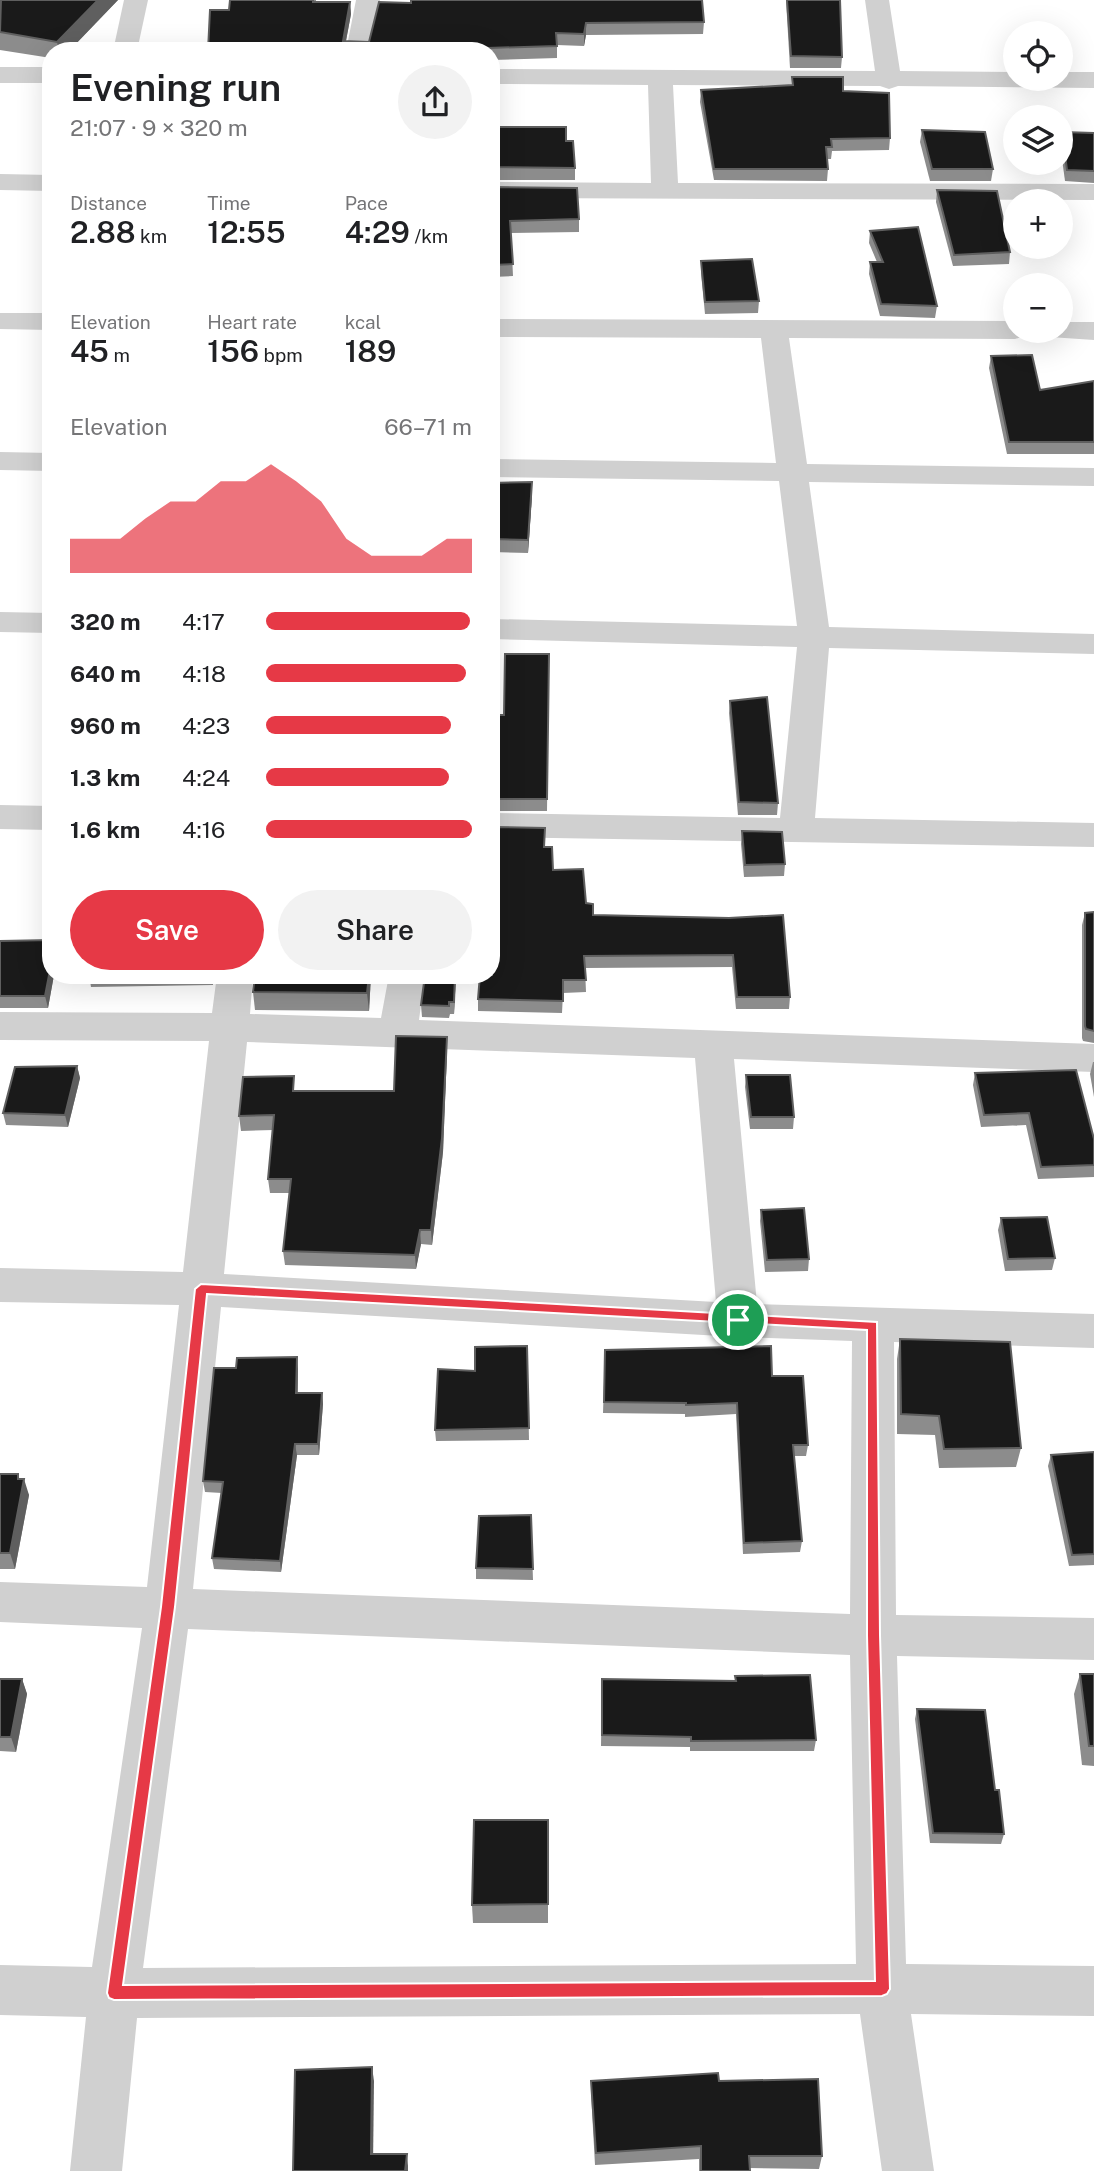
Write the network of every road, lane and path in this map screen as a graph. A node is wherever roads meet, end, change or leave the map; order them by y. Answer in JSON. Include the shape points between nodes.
{"nodes":[{"id":1,"x":136,"y":0,"type":"edge"},
{"id":2,"x":368,"y":0,"type":"edge"},
{"id":3,"x":877,"y":0,"type":"edge"},
{"id":4,"x":127,"y":42,"type":"edge"},
{"id":5,"x":360,"y":42,"type":"edge"},
{"id":6,"x":0,"y":75,"type":"edge"},
{"id":7,"x":42,"y":75,"type":"edge"},
{"id":8,"x":500,"y":76,"type":"edge"},
{"id":9,"x":660,"y":77,"type":"junction"},
{"id":10,"x":1094,"y":80,"type":"edge"},
{"id":11,"x":889,"y":81,"type":"junction"},
{"id":12,"x":0,"y":182,"type":"edge"},
{"id":13,"x":42,"y":183,"type":"edge"},
{"id":14,"x":500,"y":190,"type":"edge"},
{"id":15,"x":665,"y":190,"type":"junction"},
{"id":16,"x":1094,"y":192,"type":"edge"},
{"id":17,"x":0,"y":321,"type":"edge"},
{"id":18,"x":42,"y":322,"type":"edge"},
{"id":19,"x":500,"y":328,"type":"edge"},
{"id":20,"x":774,"y":330,"type":"junction"},
{"id":21,"x":1003,"y":330,"type":"edge"},
{"id":22,"x":1073,"y":331,"type":"edge"},
{"id":23,"x":1094,"y":331,"type":"edge"},
{"id":24,"x":0,"y":461,"type":"edge"},
{"id":25,"x":42,"y":462,"type":"edge"},
{"id":26,"x":500,"y":468,"type":"edge"},
{"id":27,"x":794,"y":473,"type":"junction"},
{"id":28,"x":1094,"y":477,"type":"edge"},
{"id":29,"x":0,"y":622,"type":"edge"},
{"id":30,"x":42,"y":623,"type":"edge"},
{"id":31,"x":500,"y":629,"type":"edge"},
{"id":32,"x":814,"y":636,"type":"junction"},
{"id":33,"x":1094,"y":644,"type":"edge"},
{"id":34,"x":0,"y":817,"type":"edge"},
{"id":35,"x":42,"y":818,"type":"edge"},
{"id":36,"x":500,"y":825,"type":"edge"},
{"id":37,"x":797,"y":828,"type":"junction"},
{"id":38,"x":1094,"y":835,"type":"edge"},
{"id":39,"x":233,"y":984,"type":"edge"},
{"id":40,"x":406,"y":984,"type":"edge"},
{"id":41,"x":0,"y":1026,"type":"edge"},
{"id":42,"x":229,"y":1027,"type":"junction"},
{"id":43,"x":398,"y":1032,"type":"junction"},
{"id":44,"x":713,"y":1043,"type":"junction"},
{"id":45,"x":1094,"y":1058,"type":"edge"},
{"id":46,"x":0,"y":1285,"type":"edge"},
{"id":47,"x":201,"y":1289,"type":"junction"},
{"id":48,"x":738,"y":1320,"type":"junction"},
{"id":49,"x":873,"y":1325,"type":"junction"},
{"id":50,"x":1094,"y":1331,"type":"edge"},
{"id":51,"x":0,"y":1602,"type":"edge"},
{"id":52,"x":168,"y":1607,"type":"junction"},
{"id":53,"x":873,"y":1635,"type":"junction"},
{"id":54,"x":1094,"y":1639,"type":"edge"},
{"id":55,"x":882,"y":1989,"type":"junction"},
{"id":56,"x":0,"y":1990,"type":"edge"},
{"id":57,"x":1094,"y":1991,"type":"edge"},
{"id":58,"x":114,"y":1993,"type":"junction"},
{"id":59,"x":96,"y":2171,"type":"edge"},
{"id":60,"x":908,"y":2171,"type":"edge"}],
"edges":[{"from":1,"to":4,"type":"street"},
{"from":2,"to":5,"type":"street"},
{"from":3,"to":11,"type":"street"},
{"from":6,"to":7,"type":"street"},
{"from":8,"to":9,"type":"street"},
{"from":9,"to":11,"type":"street"},
{"from":9,"to":15,"type":"street"},
{"from":10,"to":11,"type":"street"},
{"from":12,"to":13,"type":"street"},
{"from":14,"to":15,"type":"street"},
{"from":15,"to":16,"type":"street"},
{"from":17,"to":18,"type":"street"},
{"from":19,"to":20,"type":"street"},
{"from":20,"to":21,"type":"street"},
{"from":20,"to":27,"type":"street"},
{"from":22,"to":23,"type":"street"},
{"from":24,"to":25,"type":"street"},
{"from":26,"to":27,"type":"street"},
{"from":27,"to":28,"type":"street"},
{"from":27,"to":32,"type":"street"},
{"from":29,"to":30,"type":"street"},
{"from":31,"to":32,"type":"street"},
{"from":32,"to":33,"type":"street"},
{"from":32,"to":37,"type":"street"},
{"from":34,"to":35,"type":"street"},
{"from":36,"to":37,"type":"street"},
{"from":37,"to":38,"type":"street"},
{"from":39,"to":42,"type":"street"},
{"from":40,"to":43,"type":"street"},
{"from":41,"to":42,"type":"street"},
{"from":42,"to":43,"type":"street"},
{"from":42,"to":47,"type":"street"},
{"from":43,"to":44,"type":"street"},
{"from":44,"to":45,"type":"street"},
{"from":44,"to":48,"type":"street"},
{"from":46,"to":47,"type":"street"},
{"from":47,"to":48,"type":"street"},
{"from":47,"to":52,"type":"street"},
{"from":48,"to":49,"type":"street"},
{"from":49,"to":50,"type":"street"},
{"from":49,"to":53,"type":"street"},
{"from":51,"to":52,"type":"street"},
{"from":52,"to":53,"type":"street"},
{"from":52,"to":58,"type":"street"},
{"from":53,"to":54,"type":"street"},
{"from":53,"to":55,"type":"street"},
{"from":55,"to":57,"type":"street"},
{"from":55,"to":58,"type":"street"},
{"from":55,"to":60,"type":"street"},
{"from":56,"to":58,"type":"street"},
{"from":58,"to":59,"type":"street"}]}
